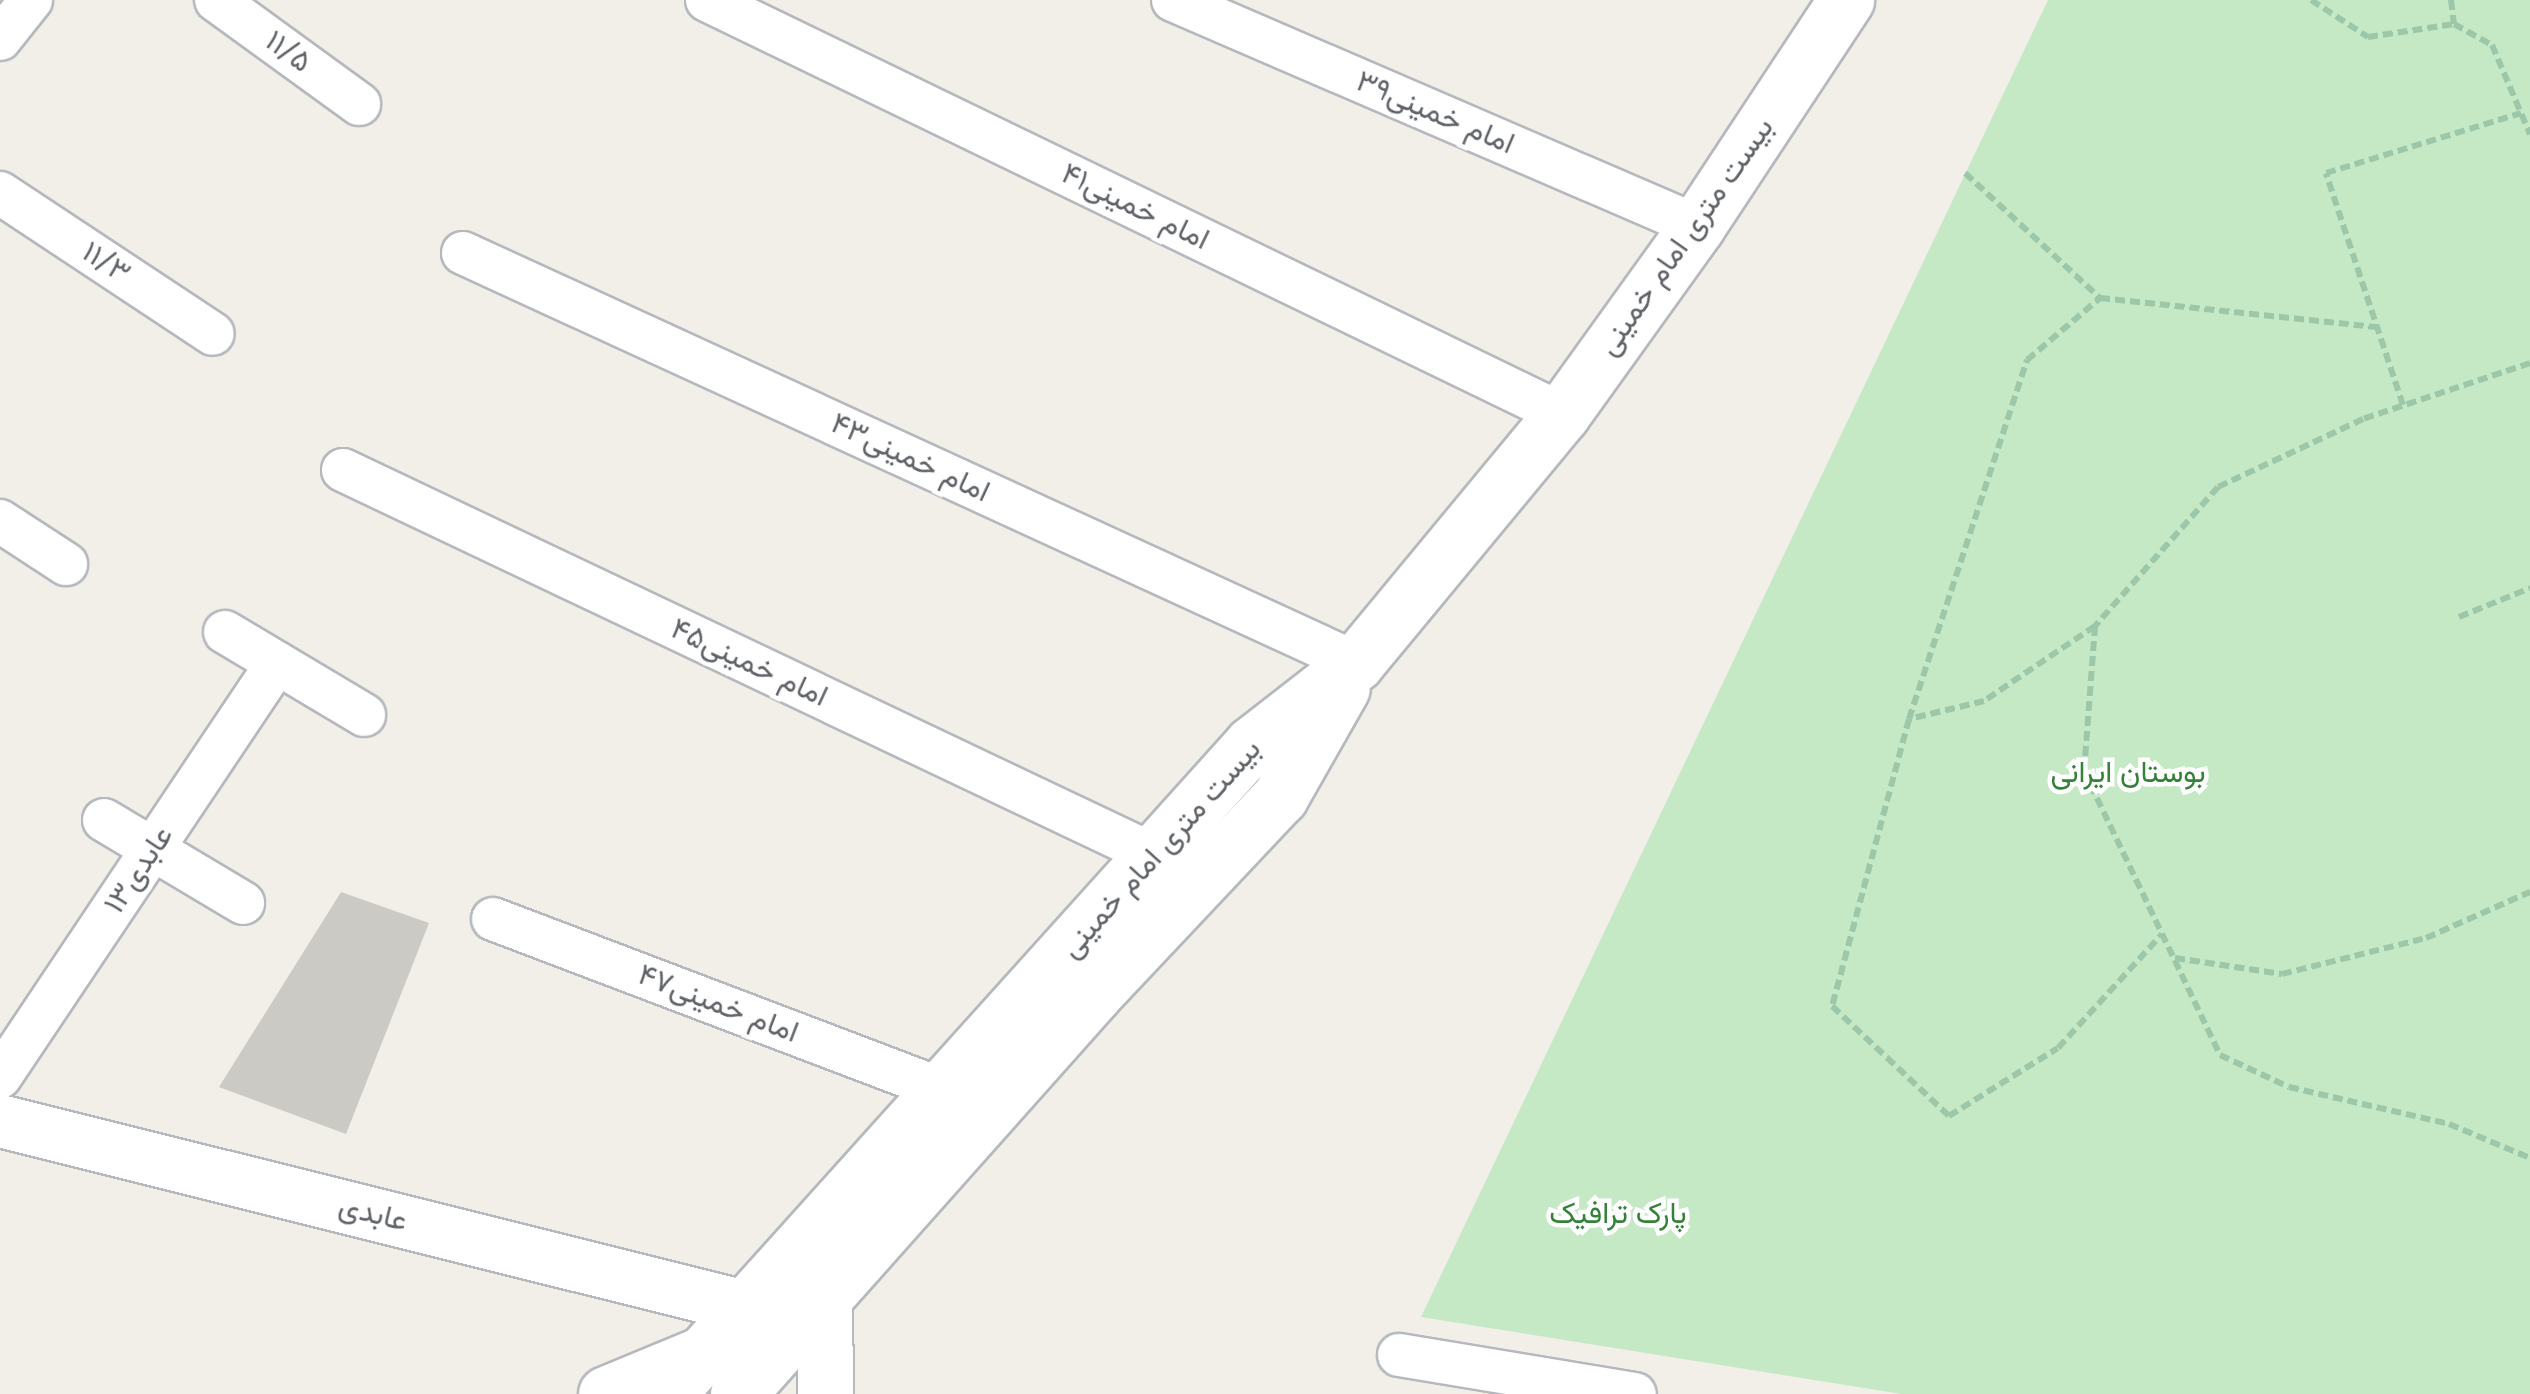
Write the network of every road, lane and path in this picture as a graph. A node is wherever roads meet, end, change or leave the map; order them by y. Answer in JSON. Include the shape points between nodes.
{"nodes":[{"id":1,"x":216,"y":0,"type":"edge"},
{"id":2,"x":708,"y":0,"type":"edge"},
{"id":3,"x":1172,"y":0,"type":"edge"},
{"id":4,"x":1846,"y":0,"type":"edge"},
{"id":5,"x":2311,"y":0,"type":"edge"},
{"id":6,"x":2451,"y":0,"type":"edge"},
{"id":7,"x":2454,"y":24,"type":"junction"},
{"id":8,"x":359,"y":104,"type":"dead end"},
{"id":9,"x":2521,"y":113,"type":"junction"},
{"id":10,"x":2530,"y":134,"type":"edge"},
{"id":11,"x":1964,"y":173,"type":"dead end"},
{"id":12,"x":0,"y":193,"type":"edge"},
{"id":13,"x":1697,"y":226,"type":"junction"},
{"id":14,"x":463,"y":253,"type":"dead end"},
{"id":15,"x":2100,"y":298,"type":"junction"},
{"id":16,"x":2377,"y":327,"type":"junction"},
{"id":17,"x":212,"y":334,"type":"dead end"},
{"id":18,"x":2530,"y":363,"type":"edge"},
{"id":19,"x":2403,"y":405,"type":"junction"},
{"id":20,"x":1562,"y":414,"type":"junction"},
{"id":21,"x":343,"y":470,"type":"dead end"},
{"id":22,"x":0,"y":521,"type":"edge"},
{"id":23,"x":66,"y":564,"type":"dead end"},
{"id":24,"x":2530,"y":588,"type":"edge"},
{"id":25,"x":2460,"y":617,"type":"dead end"},
{"id":26,"x":2095,"y":626,"type":"junction"},
{"id":27,"x":226,"y":632,"type":"dead end"},
{"id":28,"x":277,"y":663,"type":"junction"},
{"id":29,"x":1356,"y":663,"type":"junction"},
{"id":30,"x":364,"y":715,"type":"dead end"},
{"id":31,"x":1909,"y":719,"type":"junction"},
{"id":32,"x":104,"y":820,"type":"dead end"},
{"id":33,"x":152,"y":849,"type":"junction"},
{"id":34,"x":1156,"y":856,"type":"junction"},
{"id":35,"x":2530,"y":892,"type":"edge"},
{"id":36,"x":244,"y":902,"type":"dead end"},
{"id":37,"x":493,"y":919,"type":"dead end"},
{"id":38,"x":2162,"y":934,"type":"junction"},
{"id":39,"x":2174,"y":958,"type":"junction"},
{"id":40,"x":0,"y":1077,"type":"edge"},
{"id":41,"x":942,"y":1090,"type":"junction"},
{"id":42,"x":0,"y":1121,"type":"edge"},
{"id":43,"x":2530,"y":1158,"type":"edge"},
{"id":44,"x":824,"y":1296,"type":"junction"},
{"id":45,"x":745,"y":1308,"type":"junction"},
{"id":46,"x":703,"y":1354,"type":"junction"},
{"id":47,"x":1399,"y":1356,"type":"dead end"},
{"id":48,"x":606,"y":1394,"type":"edge"},
{"id":49,"x":666,"y":1394,"type":"edge"},
{"id":50,"x":738,"y":1394,"type":"edge"},
{"id":51,"x":825,"y":1394,"type":"edge"},
{"id":52,"x":1635,"y":1394,"type":"edge"}],
"edges":[{"from":1,"to":8,"type":"street","name":"۱۱/۵"},
{"from":2,"to":20,"type":"street","name":"امام خمینی۴۱"},
{"from":3,"to":13,"type":"street","name":"امام خمینی۳۹"},
{"from":4,"to":13,"type":"main road","name":"بیست متری امام خمینی"},
{"from":5,"to":7,"type":"path","via":[[2368,37]]},
{"from":6,"to":7,"type":"path"},
{"from":7,"to":9,"type":"path","via":[[2492,45]]},
{"from":9,"to":10,"type":"path"},
{"from":9,"to":16,"type":"path","via":[[2326,173]]},
{"from":11,"to":15,"type":"path"},
{"from":12,"to":17,"type":"street","name":"۱۱/۳"},
{"from":13,"to":20,"type":"main road","name":"بیست متری امام خمینی"},
{"from":14,"to":29,"type":"street","name":"امام خمینی۴۳"},
{"from":15,"to":16,"type":"path"},
{"from":15,"to":31,"type":"path","via":[[2027,360]]},
{"from":16,"to":19,"type":"path"},
{"from":18,"to":19,"type":"path"},
{"from":19,"to":26,"type":"path","via":[[2218,487]]},
{"from":20,"to":29,"type":"main road","name":"بیست متری امام خمینی"},
{"from":21,"to":34,"type":"street","name":"امام خمینی۴۵"},
{"from":22,"to":23,"type":"street"},
{"from":24,"to":25,"type":"path"},
{"from":26,"to":31,"type":"path","via":[[1984,701]]},
{"from":26,"to":38,"type":"path","via":[[2084,771]]},
{"from":27,"to":28,"type":"street"},
{"from":28,"to":30,"type":"street"},
{"from":28,"to":33,"type":"street","name":"عابدی۱۳"},
{"from":29,"to":34,"type":"main road","name":"بیست متری امام خمینی","via":[[1252,744]]},
{"from":29,"to":44,"type":"main road","via":[[1280,797]]},
{"from":31,"to":38,"type":"path","via":[[1832,1006],[1949,1116],[2058,1048]]},
{"from":32,"to":33,"type":"street"},
{"from":33,"to":36,"type":"street"},
{"from":33,"to":40,"type":"street","name":"عابدی۱۳"},
{"from":34,"to":41,"type":"main road","name":"بیست متری امام خمینی"},
{"from":35,"to":39,"type":"path","via":[[2426,938],[2282,974]]},
{"from":37,"to":41,"type":"street","name":"امام خمینی۴۷"},
{"from":38,"to":39,"type":"path"},
{"from":39,"to":43,"type":"path","via":[[2220,1054],[2290,1086],[2449,1124]]},
{"from":41,"to":45,"type":"main road","name":"بیست متری امام خمینی"},
{"from":42,"to":45,"type":"street","name":"عابدی"},
{"from":44,"to":50,"type":"main road"},
{"from":44,"to":51,"type":"main road"},
{"from":45,"to":46,"type":"main road","name":"بیست متری امام خمینی"},
{"from":46,"to":48,"type":"main road"},
{"from":46,"to":49,"type":"main road","name":"بیست متری امام خمینی"},
{"from":47,"to":52,"type":"street"}]}
